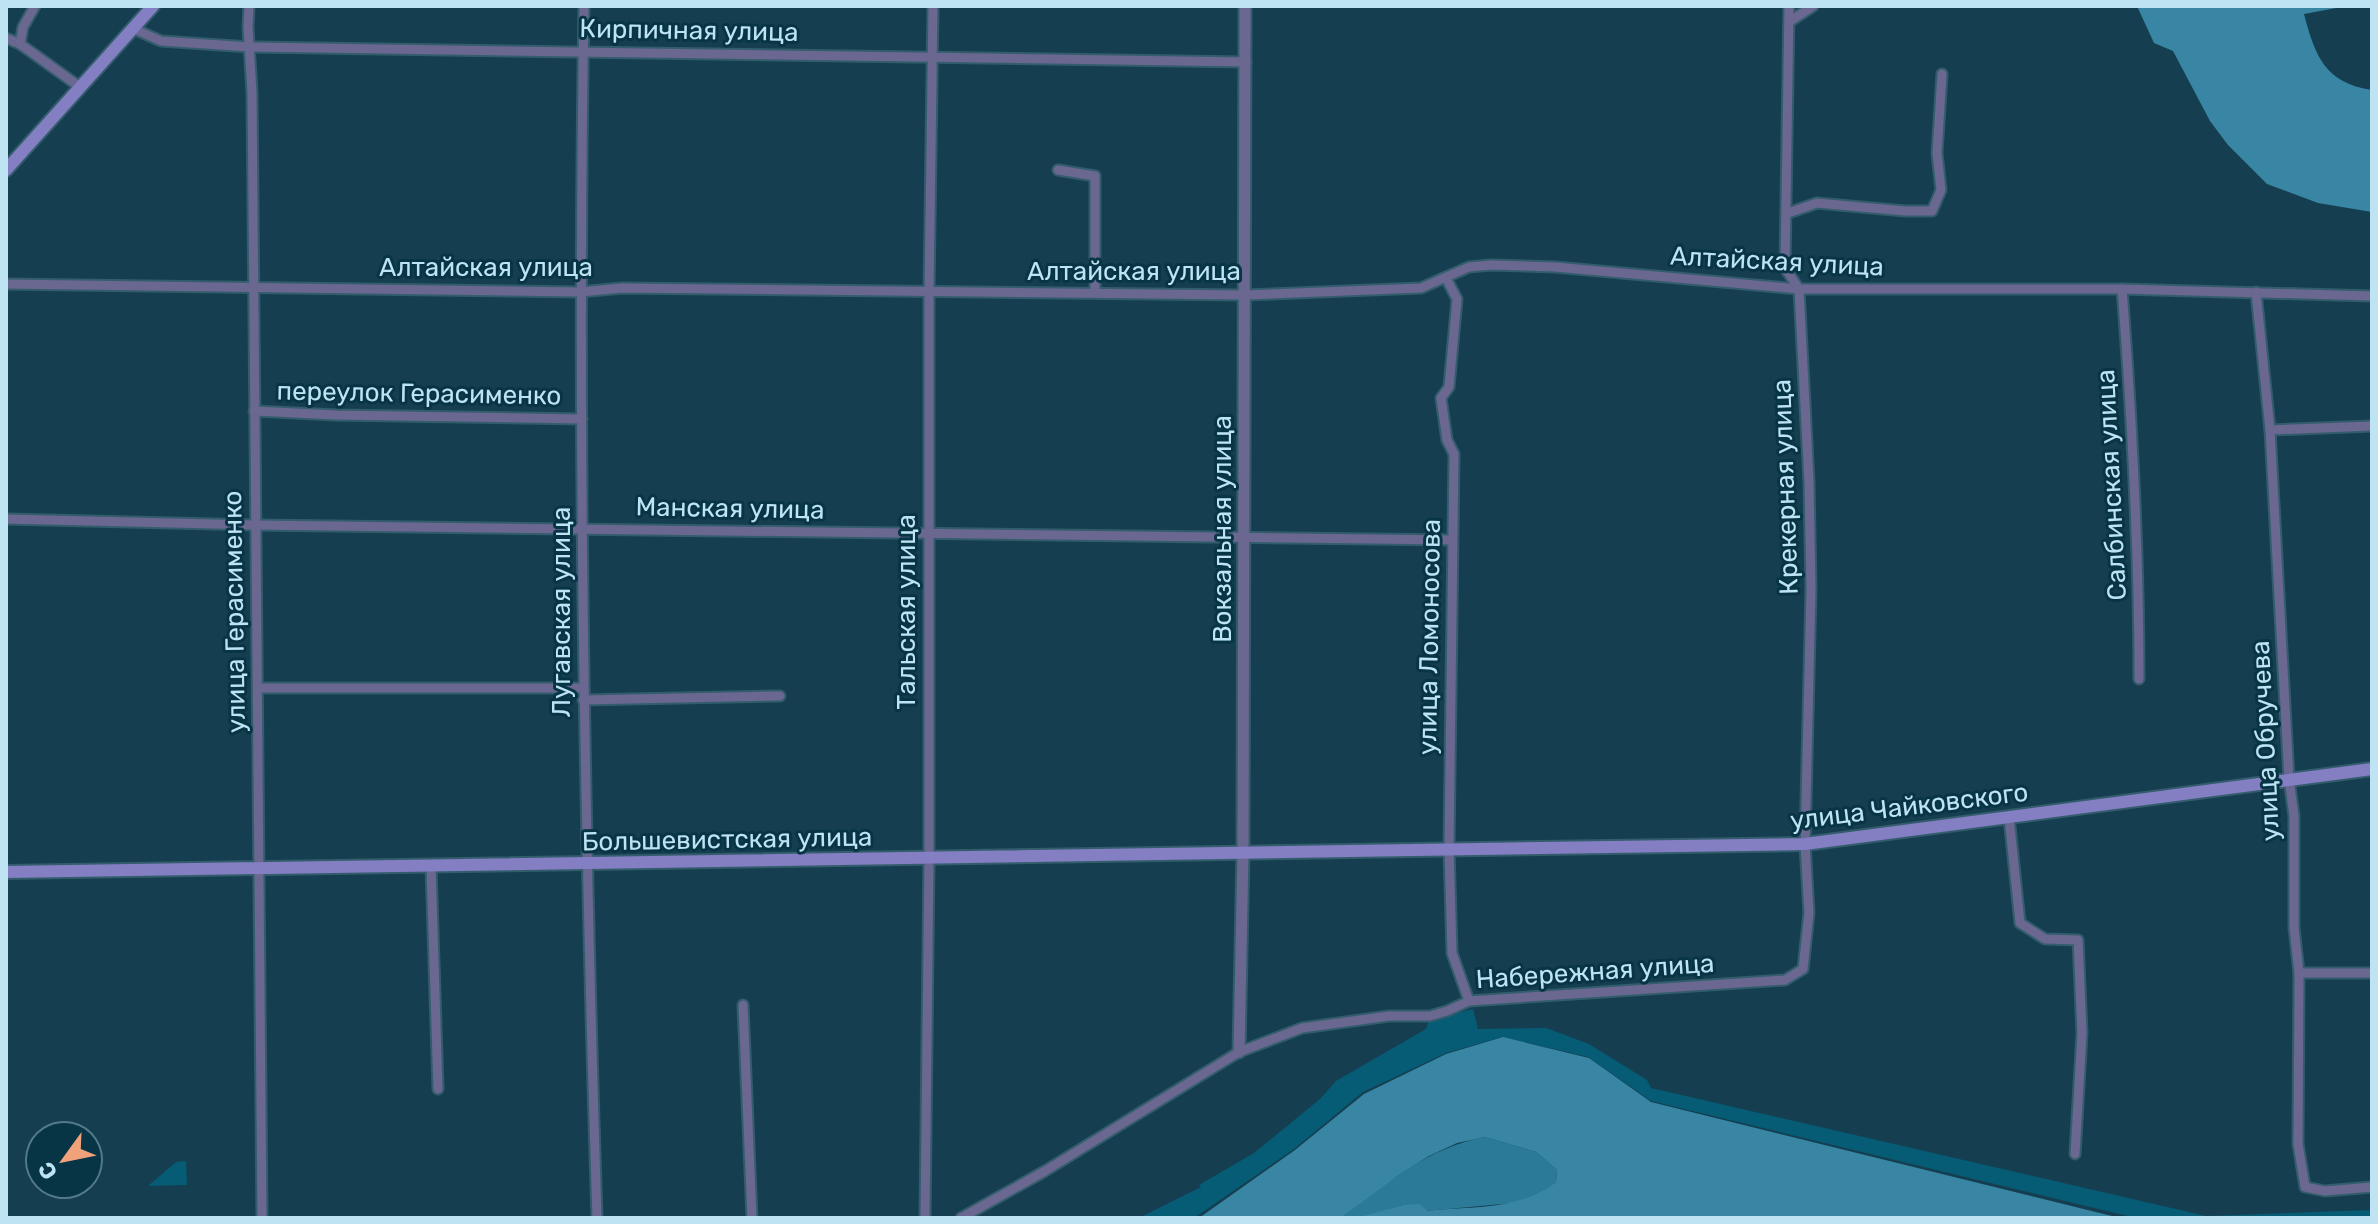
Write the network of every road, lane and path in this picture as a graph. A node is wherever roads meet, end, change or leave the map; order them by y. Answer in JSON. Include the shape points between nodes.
{"nodes":[{"id":1,"x":35,"y":6,"type":"edge"},
{"id":2,"x":153,"y":6,"type":"edge"},
{"id":3,"x":249,"y":6,"type":"edge"},
{"id":4,"x":584,"y":6,"type":"edge"},
{"id":5,"x":933,"y":6,"type":"edge"},
{"id":6,"x":1245,"y":6,"type":"edge"},
{"id":7,"x":1789,"y":6,"type":"edge"},
{"id":8,"x":1813,"y":6,"type":"edge"},
{"id":9,"x":1789,"y":22,"type":"junction"},
{"id":10,"x":134,"y":29,"type":"junction"},
{"id":11,"x":6,"y":38,"type":"edge"},
{"id":12,"x":20,"y":44,"type":"junction"},
{"id":13,"x":250,"y":47,"type":"junction"},
{"id":14,"x":584,"y":51,"type":"junction"},
{"id":15,"x":933,"y":55,"type":"junction"},
{"id":16,"x":1246,"y":62,"type":"junction"},
{"id":17,"x":1942,"y":74,"type":"dead end"},
{"id":18,"x":80,"y":87,"type":"junction"},
{"id":19,"x":6,"y":170,"type":"edge"},
{"id":20,"x":1058,"y":170,"type":"dead end"},
{"id":21,"x":1788,"y":213,"type":"junction"},
{"id":22,"x":1446,"y":278,"type":"junction"},
{"id":23,"x":6,"y":284,"type":"edge"},
{"id":24,"x":253,"y":286,"type":"junction"},
{"id":25,"x":1799,"y":289,"type":"junction"},
{"id":26,"x":2122,"y":289,"type":"junction"},
{"id":27,"x":580,"y":292,"type":"junction"},
{"id":28,"x":1095,"y":292,"type":"junction"},
{"id":29,"x":2256,"y":292,"type":"junction"},
{"id":30,"x":929,"y":293,"type":"junction"},
{"id":31,"x":1244,"y":295,"type":"junction"},
{"id":32,"x":2372,"y":296,"type":"edge"},
{"id":33,"x":254,"y":411,"type":"junction"},
{"id":34,"x":582,"y":419,"type":"junction"},
{"id":35,"x":2372,"y":426,"type":"edge"},
{"id":36,"x":2270,"y":430,"type":"junction"},
{"id":37,"x":6,"y":519,"type":"edge"},
{"id":38,"x":255,"y":525,"type":"junction"},
{"id":39,"x":582,"y":528,"type":"junction"},
{"id":40,"x":927,"y":533,"type":"junction"},
{"id":41,"x":1245,"y":538,"type":"junction"},
{"id":42,"x":1452,"y":540,"type":"junction"},
{"id":43,"x":2139,"y":679,"type":"dead end"},
{"id":44,"x":258,"y":688,"type":"junction"},
{"id":45,"x":583,"y":688,"type":"junction"},
{"id":46,"x":780,"y":696,"type":"dead end"},
{"id":47,"x":583,"y":700,"type":"junction"},
{"id":48,"x":2372,"y":769,"type":"edge"},
{"id":49,"x":2289,"y":779,"type":"junction"},
{"id":50,"x":2009,"y":817,"type":"junction"},
{"id":51,"x":1805,"y":844,"type":"junction"},
{"id":52,"x":1449,"y":849,"type":"junction"},
{"id":53,"x":1243,"y":852,"type":"junction"},
{"id":54,"x":929,"y":858,"type":"junction"},
{"id":55,"x":585,"y":863,"type":"junction"},
{"id":56,"x":260,"y":867,"type":"junction"},
{"id":57,"x":431,"y":867,"type":"junction"},
{"id":58,"x":6,"y":872,"type":"edge"},
{"id":59,"x":1803,"y":969,"type":"joint"},
{"id":60,"x":2299,"y":973,"type":"junction"},
{"id":61,"x":2372,"y":973,"type":"edge"},
{"id":62,"x":1469,"y":1001,"type":"junction"},
{"id":63,"x":743,"y":1005,"type":"dead end"},
{"id":64,"x":1239,"y":1052,"type":"junction"},
{"id":65,"x":438,"y":1089,"type":"dead end"},
{"id":66,"x":2075,"y":1154,"type":"dead end"},
{"id":67,"x":2372,"y":1187,"type":"edge"},
{"id":68,"x":927,"y":1217,"type":"edge"},
{"id":69,"x":262,"y":1218,"type":"edge"},
{"id":70,"x":597,"y":1218,"type":"edge"},
{"id":71,"x":752,"y":1218,"type":"edge"},
{"id":72,"x":961,"y":1218,"type":"edge"}],
"edges":[{"from":1,"to":12,"type":"street"},
{"from":2,"to":10,"type":"main road"},
{"from":3,"to":13,"type":"street","name":"улица Герасименко"},
{"from":4,"to":14,"type":"street","name":"Лугавская улица"},
{"from":5,"to":15,"type":"street","name":"Тальская улица"},
{"from":6,"to":16,"type":"street","name":"Вокзальная улица"},
{"from":7,"to":9,"type":"street","name":"Крекерная улица"},
{"from":8,"to":9,"type":"street"},
{"from":9,"to":21,"type":"street","name":"Крекерная улица"},
{"from":10,"to":13,"type":"street","name":"Кирпичная улица","via":[[161,41]]},
{"from":10,"to":18,"type":"main road"},
{"from":11,"to":12,"type":"street"},
{"from":12,"to":18,"type":"street"},
{"from":13,"to":14,"type":"street","name":"Кирпичная улица"},
{"from":13,"to":24,"type":"street","name":"улица Герасименко"},
{"from":14,"to":15,"type":"street","name":"Кирпичная улица"},
{"from":14,"to":27,"type":"street","name":"Лугавская улица"},
{"from":15,"to":16,"type":"street","name":"Кирпичная улица"},
{"from":15,"to":30,"type":"street","name":"Тальская улица"},
{"from":16,"to":31,"type":"street","name":"Вокзальная улица"},
{"from":17,"to":21,"type":"street","via":[[1937,153],[1941,190],[1932,211],[1817,203]]},
{"from":18,"to":19,"type":"main road"},
{"from":20,"to":28,"type":"street","via":[[1095,176]]},
{"from":21,"to":25,"type":"street","name":"Крекерная улица","via":[[1785,268]]},
{"from":22,"to":25,"type":"street","name":"Алтайская улица","via":[[1469,267],[1555,267]]},
{"from":22,"to":31,"type":"street","name":"Алтайская улица","via":[[1421,288]]},
{"from":22,"to":42,"type":"street","name":"улица Ломоносова","via":[[1457,299],[1449,387],[1441,398],[1454,454]]},
{"from":23,"to":24,"type":"street","name":"Алтайская улица"},
{"from":24,"to":27,"type":"street","name":"Алтайская улица"},
{"from":24,"to":33,"type":"street","name":"улица Герасименко"},
{"from":25,"to":26,"type":"street","name":"Алтайская улица"},
{"from":25,"to":51,"type":"street","name":"Крекерная улица","via":[[1811,589]]},
{"from":26,"to":29,"type":"street","name":"Алтайская улица"},
{"from":26,"to":43,"type":"street","name":"Салбинская улица","via":[[2131,400]]},
{"from":27,"to":30,"type":"street","name":"Алтайская улица","via":[[622,288]]},
{"from":27,"to":34,"type":"street","name":"Лугавская улица"},
{"from":28,"to":30,"type":"street","name":"Алтайская улица"},
{"from":28,"to":31,"type":"street","name":"Алтайская улица"},
{"from":29,"to":32,"type":"street","name":"Алтайская улица"},
{"from":29,"to":36,"type":"street","name":"улица Обручева"},
{"from":30,"to":40,"type":"street","name":"Тальская улица"},
{"from":31,"to":41,"type":"street","name":"Вокзальная улица"},
{"from":33,"to":34,"type":"street","name":"переулок Герасименко"},
{"from":33,"to":38,"type":"street","name":"улица Герасименко"},
{"from":34,"to":39,"type":"street","name":"Лугавская улица"},
{"from":35,"to":36,"type":"street"},
{"from":36,"to":49,"type":"street","name":"улица Обручева"},
{"from":37,"to":38,"type":"street","name":"Манская улица"},
{"from":38,"to":39,"type":"street","name":"Манская улица"},
{"from":38,"to":44,"type":"street","name":"улица Герасименко"},
{"from":39,"to":40,"type":"street","name":"Манская улица"},
{"from":39,"to":45,"type":"street","name":"Лугавская улица"},
{"from":40,"to":41,"type":"street","name":"Манская улица"},
{"from":40,"to":54,"type":"street","name":"Тальская улица"},
{"from":41,"to":42,"type":"street","name":"Манская улица"},
{"from":41,"to":53,"type":"street","name":"Вокзальная улица"},
{"from":42,"to":52,"type":"street","name":"улица Ломоносова"},
{"from":44,"to":45,"type":"street"},
{"from":44,"to":56,"type":"street","name":"улица Герасименко"},
{"from":45,"to":47,"type":"street","name":"Лугавская улица"},
{"from":46,"to":47,"type":"street"},
{"from":47,"to":55,"type":"street","name":"Лугавская улица"},
{"from":48,"to":49,"type":"main road","name":"улица Чайковского"},
{"from":49,"to":50,"type":"main road","name":"улица Чайковского"},
{"from":49,"to":60,"type":"street","name":"улица Обручева"},
{"from":50,"to":51,"type":"main road","name":"улица Чайковского"},
{"from":50,"to":66,"type":"street","via":[[2020,923],[2045,939],[2078,940],[2082,1033]]},
{"from":51,"to":52,"type":"main road","name":"улица Чайковского"},
{"from":51,"to":59,"type":"street","name":"Крекерная улица","via":[[1809,913]]},
{"from":52,"to":53,"type":"main road","name":"Большевистская улица"},
{"from":52,"to":62,"type":"street","name":"улица Ломоносова","via":[[1452,953]]},
{"from":53,"to":54,"type":"main road","name":"Большевистская улица"},
{"from":53,"to":64,"type":"street","name":"Вокзальная улица"},
{"from":54,"to":55,"type":"main road","name":"Большевистская улица"},
{"from":54,"to":68,"type":"street","name":"Тальская улица"},
{"from":55,"to":57,"type":"main road","name":"Большевистская улица"},
{"from":55,"to":70,"type":"street","name":"Лугавская улица"},
{"from":56,"to":57,"type":"main road","name":"Большевистская улица"},
{"from":56,"to":58,"type":"main road","name":"Большевистская улица"},
{"from":56,"to":69,"type":"street","name":"улица Герасименко"},
{"from":57,"to":65,"type":"street"},
{"from":59,"to":62,"type":"street","name":"Набережная улица","via":[[1785,980]]},
{"from":60,"to":61,"type":"street"},
{"from":60,"to":67,"type":"street","name":"улица Обручева","via":[[2298,1144],[2305,1187]]},
{"from":62,"to":64,"type":"street","name":"Набережная улица","via":[[1430,1016],[1302,1028]]},
{"from":63,"to":71,"type":"street"},
{"from":64,"to":72,"type":"street","name":"Набережная улица"}]}
